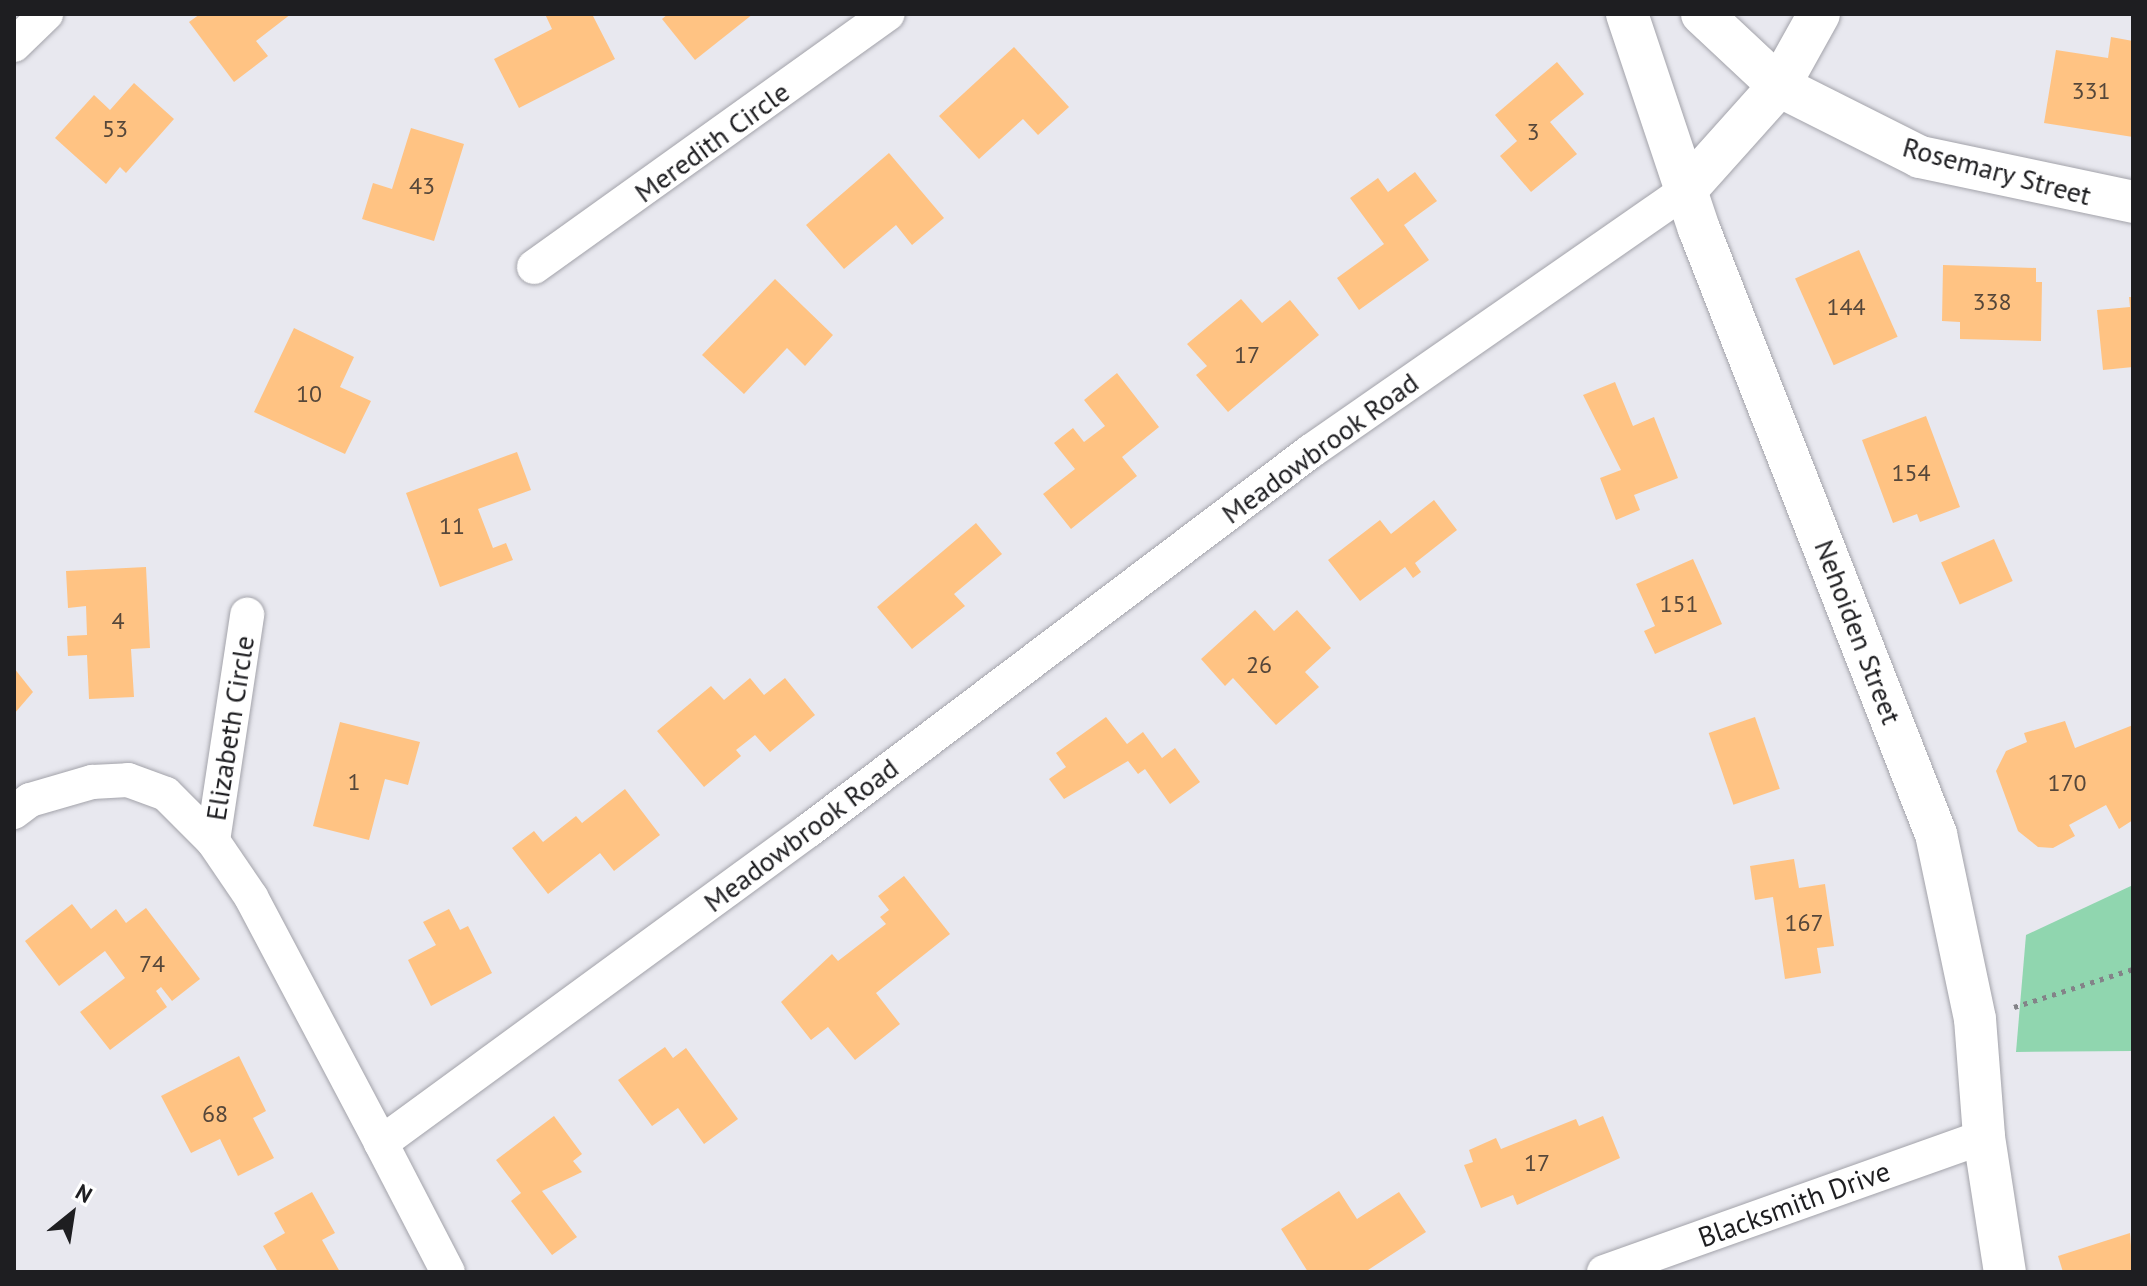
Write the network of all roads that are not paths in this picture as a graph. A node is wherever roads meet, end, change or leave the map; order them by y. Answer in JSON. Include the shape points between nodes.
{"nodes":[{"id":1,"x":46,"y":14,"type":"edge"},
{"id":2,"x":888,"y":14,"type":"edge"},
{"id":3,"x":1627,"y":14,"type":"edge"},
{"id":4,"x":1702,"y":14,"type":"edge"},
{"id":5,"x":1819,"y":14,"type":"edge"},
{"id":6,"x":14,"y":45,"type":"edge"},
{"id":7,"x":1779,"y":86,"type":"junction"},
{"id":8,"x":1685,"y":191,"type":"junction"},
{"id":9,"x":2133,"y":202,"type":"edge"},
{"id":10,"x":534,"y":267,"type":"dead end"},
{"id":11,"x":247,"y":615,"type":"dead end"},
{"id":12,"x":14,"y":812,"type":"edge"},
{"id":13,"x":213,"y":841,"type":"junction"},
{"id":14,"x":1984,"y":1137,"type":"junction"},
{"id":15,"x":381,"y":1143,"type":"junction"},
{"id":16,"x":448,"y":1272,"type":"edge"},
{"id":17,"x":1604,"y":1272,"type":"edge"},
{"id":18,"x":2005,"y":1272,"type":"edge"}],
"edges":[{"from":1,"to":6,"type":"street"},
{"from":2,"to":10,"type":"street","name":"Meredith Circle"},
{"from":3,"to":8,"type":"street","name":"Nehoiden Street"},
{"from":4,"to":7,"type":"street","name":"Rosemary Street"},
{"from":5,"to":7,"type":"street"},
{"from":7,"to":8,"type":"street"},
{"from":7,"to":9,"type":"street","name":"Rosemary Street","via":[[1920,157]]},
{"from":8,"to":14,"type":"street","name":"Nehoiden Street","via":[[1936,834],[1975,1019]]},
{"from":8,"to":15,"type":"street","name":"Meadowbrook Road","via":[[1311,451],[809,830]]},
{"from":11,"to":13,"type":"street","name":"Elizabeth Circle"},
{"from":12,"to":13,"type":"street","via":[[30,800],[92,782],[128,780],[166,794]]},
{"from":13,"to":15,"type":"street","via":[[251,897]]},
{"from":14,"to":17,"type":"street","name":"Blacksmith Drive"},
{"from":14,"to":18,"type":"street","name":"Nehoiden Street"},
{"from":15,"to":16,"type":"street"}]}
